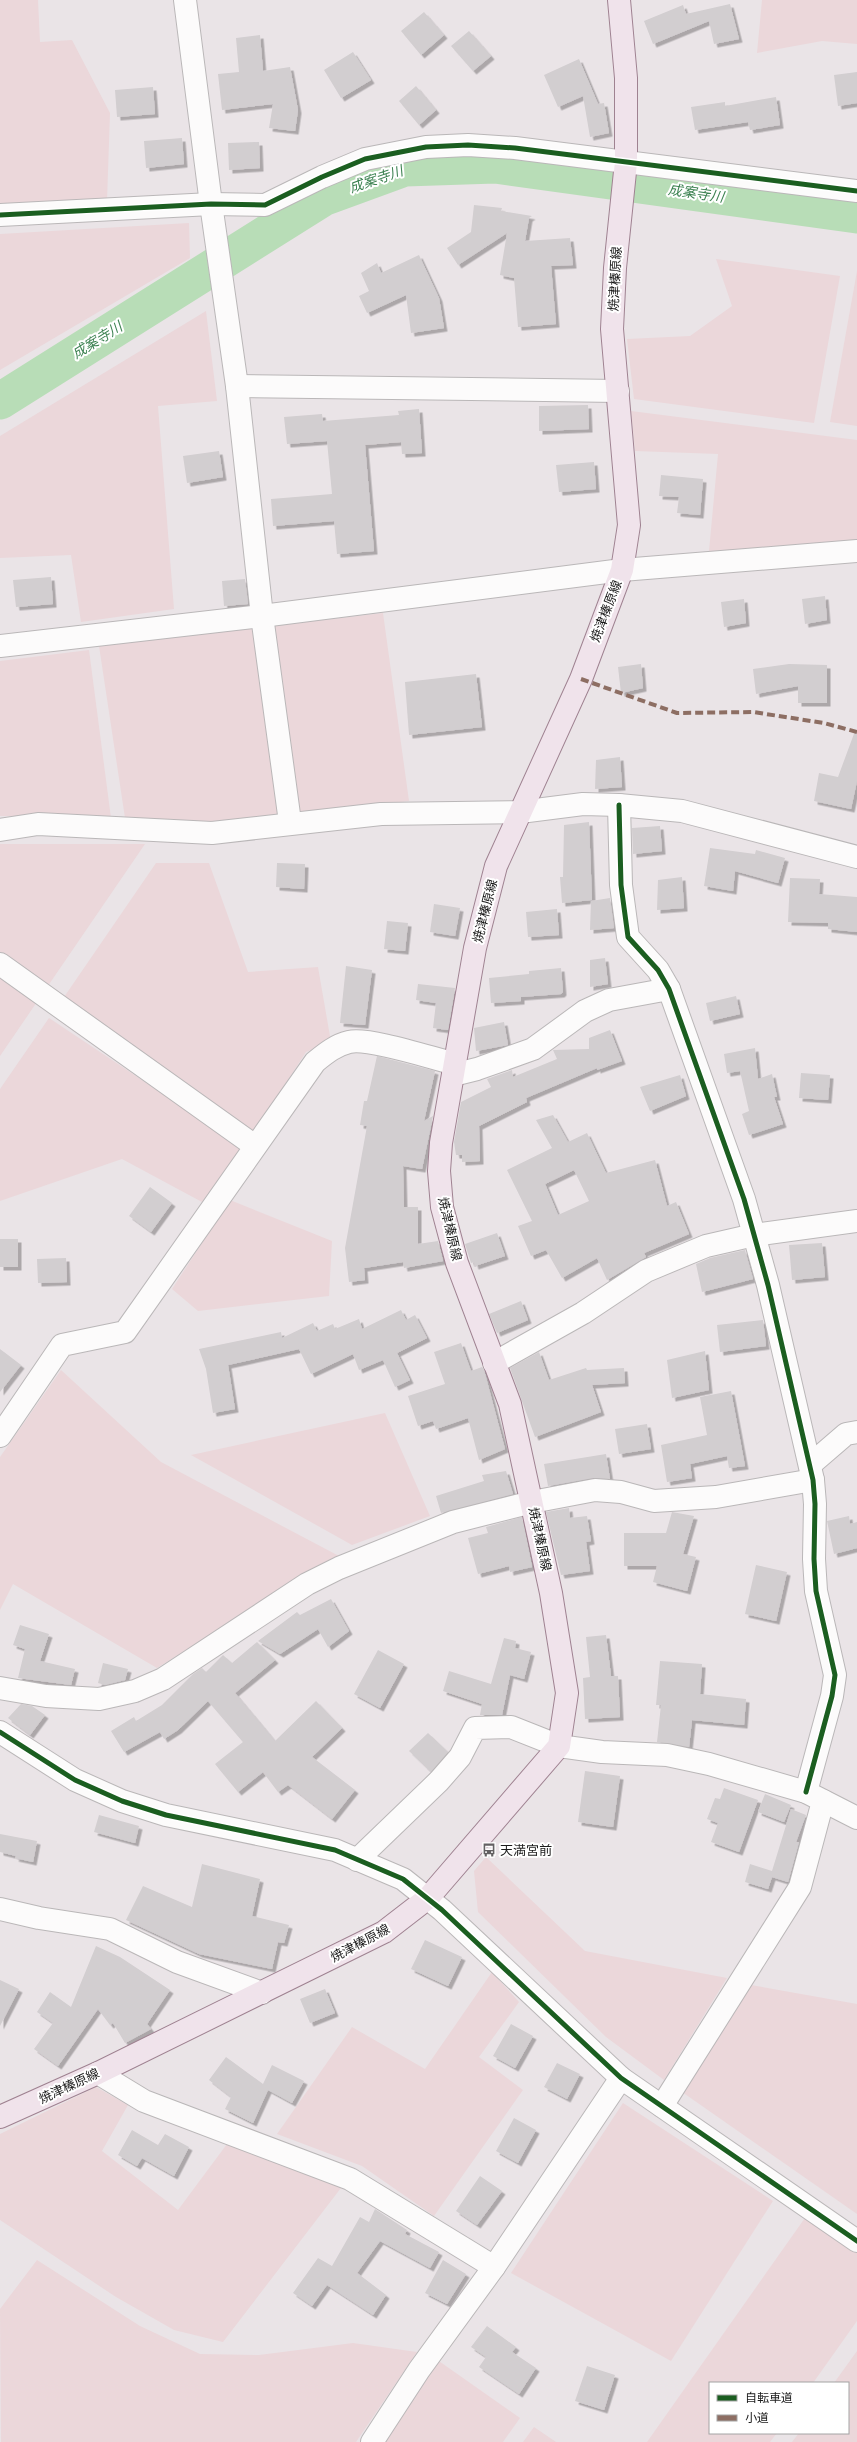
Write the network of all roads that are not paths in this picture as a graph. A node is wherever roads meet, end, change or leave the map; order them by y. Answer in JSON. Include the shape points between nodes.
{"nodes":[{"id":1,"x":186,"y":0,"type":"edge"},
{"id":2,"x":618,"y":0,"type":"edge"},
{"id":3,"x":625,"y":165,"type":"junction"},
{"id":4,"x":857,"y":191,"type":"edge"},
{"id":5,"x":211,"y":204,"type":"junction"},
{"id":6,"x":0,"y":215,"type":"edge"},
{"id":7,"x":237,"y":386,"type":"junction"},
{"id":8,"x":618,"y":391,"type":"junction"},
{"id":9,"x":857,"y":551,"type":"edge"},
{"id":10,"x":622,"y":570,"type":"junction"},
{"id":11,"x":262,"y":616,"type":"junction"},
{"id":12,"x":0,"y":646,"type":"edge"},
{"id":13,"x":619,"y":805,"type":"junction"},
{"id":14,"x":520,"y":812,"type":"junction"},
{"id":15,"x":290,"y":822,"type":"junction"},
{"id":16,"x":0,"y":830,"type":"edge"},
{"id":17,"x":857,"y":857,"type":"edge"},
{"id":18,"x":0,"y":964,"type":"edge"},
{"id":19,"x":668,"y":989,"type":"junction"},
{"id":20,"x":455,"y":1070,"type":"junction"},
{"id":21,"x":255,"y":1146,"type":"junction"},
{"id":22,"x":857,"y":1221,"type":"edge"},
{"id":23,"x":754,"y":1235,"type":"junction"},
{"id":24,"x":494,"y":1364,"type":"junction"},
{"id":25,"x":857,"y":1432,"type":"edge"},
{"id":26,"x":0,"y":1436,"type":"edge"},
{"id":27,"x":811,"y":1472,"type":"junction"},
{"id":28,"x":532,"y":1502,"type":"junction"},
{"id":29,"x":0,"y":1688,"type":"edge"},
{"id":30,"x":0,"y":1732,"type":"edge"},
{"id":31,"x":559,"y":1746,"type":"junction"},
{"id":32,"x":814,"y":1796,"type":"junction"},
{"id":33,"x":857,"y":1818,"type":"edge"},
{"id":34,"x":357,"y":1860,"type":"junction"},
{"id":35,"x":428,"y":1898,"type":"junction"},
{"id":36,"x":0,"y":1909,"type":"edge"},
{"id":37,"x":262,"y":1992,"type":"junction"},
{"id":38,"x":98,"y":2073,"type":"junction"},
{"id":39,"x":621,"y":2078,"type":"junction"},
{"id":40,"x":662,"y":2106,"type":"junction"},
{"id":41,"x":0,"y":2117,"type":"edge"},
{"id":42,"x":857,"y":2241,"type":"edge"},
{"id":43,"x":494,"y":2267,"type":"junction"},
{"id":44,"x":372,"y":2442,"type":"edge"}],
"edges":[{"from":1,"to":5,"type":"street"},
{"from":2,"to":3,"type":"main road","name":"焼津榛原線","via":[[626,78]]},
{"from":3,"to":4,"type":"street"},
{"from":3,"to":5,"type":"street","via":[[468,145],[426,147],[365,159],[265,205]]},
{"from":3,"to":8,"type":"main road","name":"焼津榛原線","via":[[612,329]]},
{"from":5,"to":6,"type":"street"},
{"from":5,"to":7,"type":"street"},
{"from":7,"to":8,"type":"street"},
{"from":7,"to":11,"type":"street"},
{"from":8,"to":10,"type":"main road","name":"焼津榛原線","via":[[629,525]]},
{"from":9,"to":10,"type":"street"},
{"from":10,"to":11,"type":"street"},
{"from":10,"to":14,"type":"main road","name":"焼津榛原線","via":[[581,679]]},
{"from":11,"to":12,"type":"street"},
{"from":11,"to":15,"type":"street"},
{"from":13,"to":14,"type":"street","via":[[583,804]]},
{"from":13,"to":17,"type":"street","via":[[682,811]]},
{"from":13,"to":19,"type":"street","via":[[621,885],[628,937],[658,970]]},
{"from":14,"to":15,"type":"street","via":[[381,814]]},
{"from":14,"to":20,"type":"main road","name":"焼津榛原線","via":[[496,866],[475,948]]},
{"from":15,"to":16,"type":"street","via":[[212,833],[38,824]]},
{"from":18,"to":21,"type":"street"},
{"from":19,"to":20,"type":"street","via":[[609,1000],[585,1011],[533,1049],[478,1069]]},
{"from":19,"to":23,"type":"street","via":[[744,1199]]},
{"from":20,"to":21,"type":"street","via":[[381,1044],[351,1041],[331,1049],[315,1062]]},
{"from":20,"to":24,"type":"main road","name":"焼津榛原線","via":[[441,1143],[439,1171],[442,1207],[457,1263]]},
{"from":21,"to":26,"type":"street","via":[[126,1332],[62,1345]]},
{"from":22,"to":23,"type":"street"},
{"from":23,"to":24,"type":"street","via":[[706,1246],[646,1271],[583,1313]]},
{"from":23,"to":27,"type":"street"},
{"from":24,"to":28,"type":"main road","name":"焼津榛原線","via":[[510,1404]]},
{"from":25,"to":27,"type":"street","via":[[846,1434]]},
{"from":27,"to":28,"type":"street","via":[[716,1497],[654,1502],[621,1492],[595,1490]]},
{"from":27,"to":32,"type":"street","via":[[815,1504],[816,1590],[834,1675]]},
{"from":28,"to":29,"type":"street","via":[[453,1522],[339,1568],[307,1584],[163,1679],[135,1691],[99,1698],[46,1696]]},
{"from":28,"to":31,"type":"main road","name":"焼津榛原線","via":[[551,1593],[566,1693]]},
{"from":30,"to":34,"type":"street","via":[[75,1780],[122,1801],[166,1815],[335,1850]]},
{"from":31,"to":32,"type":"street","via":[[602,1752],[667,1755],[709,1764]]},
{"from":31,"to":34,"type":"street","via":[[511,1728],[475,1728],[460,1757],[439,1781]]},
{"from":31,"to":35,"type":"main road","name":"焼津榛原線"},
{"from":32,"to":33,"type":"street"},
{"from":32,"to":40,"type":"street","via":[[800,1887]]},
{"from":34,"to":35,"type":"street","via":[[403,1879]]},
{"from":35,"to":37,"type":"main road","name":"焼津榛原線","via":[[384,1932]]},
{"from":35,"to":39,"type":"street"},
{"from":36,"to":37,"type":"street","via":[[110,1929],[177,1962]]},
{"from":37,"to":38,"type":"main road","name":"焼津榛原線"},
{"from":38,"to":41,"type":"main road","name":"焼津榛原線"},
{"from":38,"to":43,"type":"street","via":[[144,2101],[350,2179]]},
{"from":39,"to":40,"type":"street"},
{"from":39,"to":43,"type":"street"},
{"from":40,"to":42,"type":"street"},
{"from":43,"to":44,"type":"street","via":[[419,2370]]}]}
